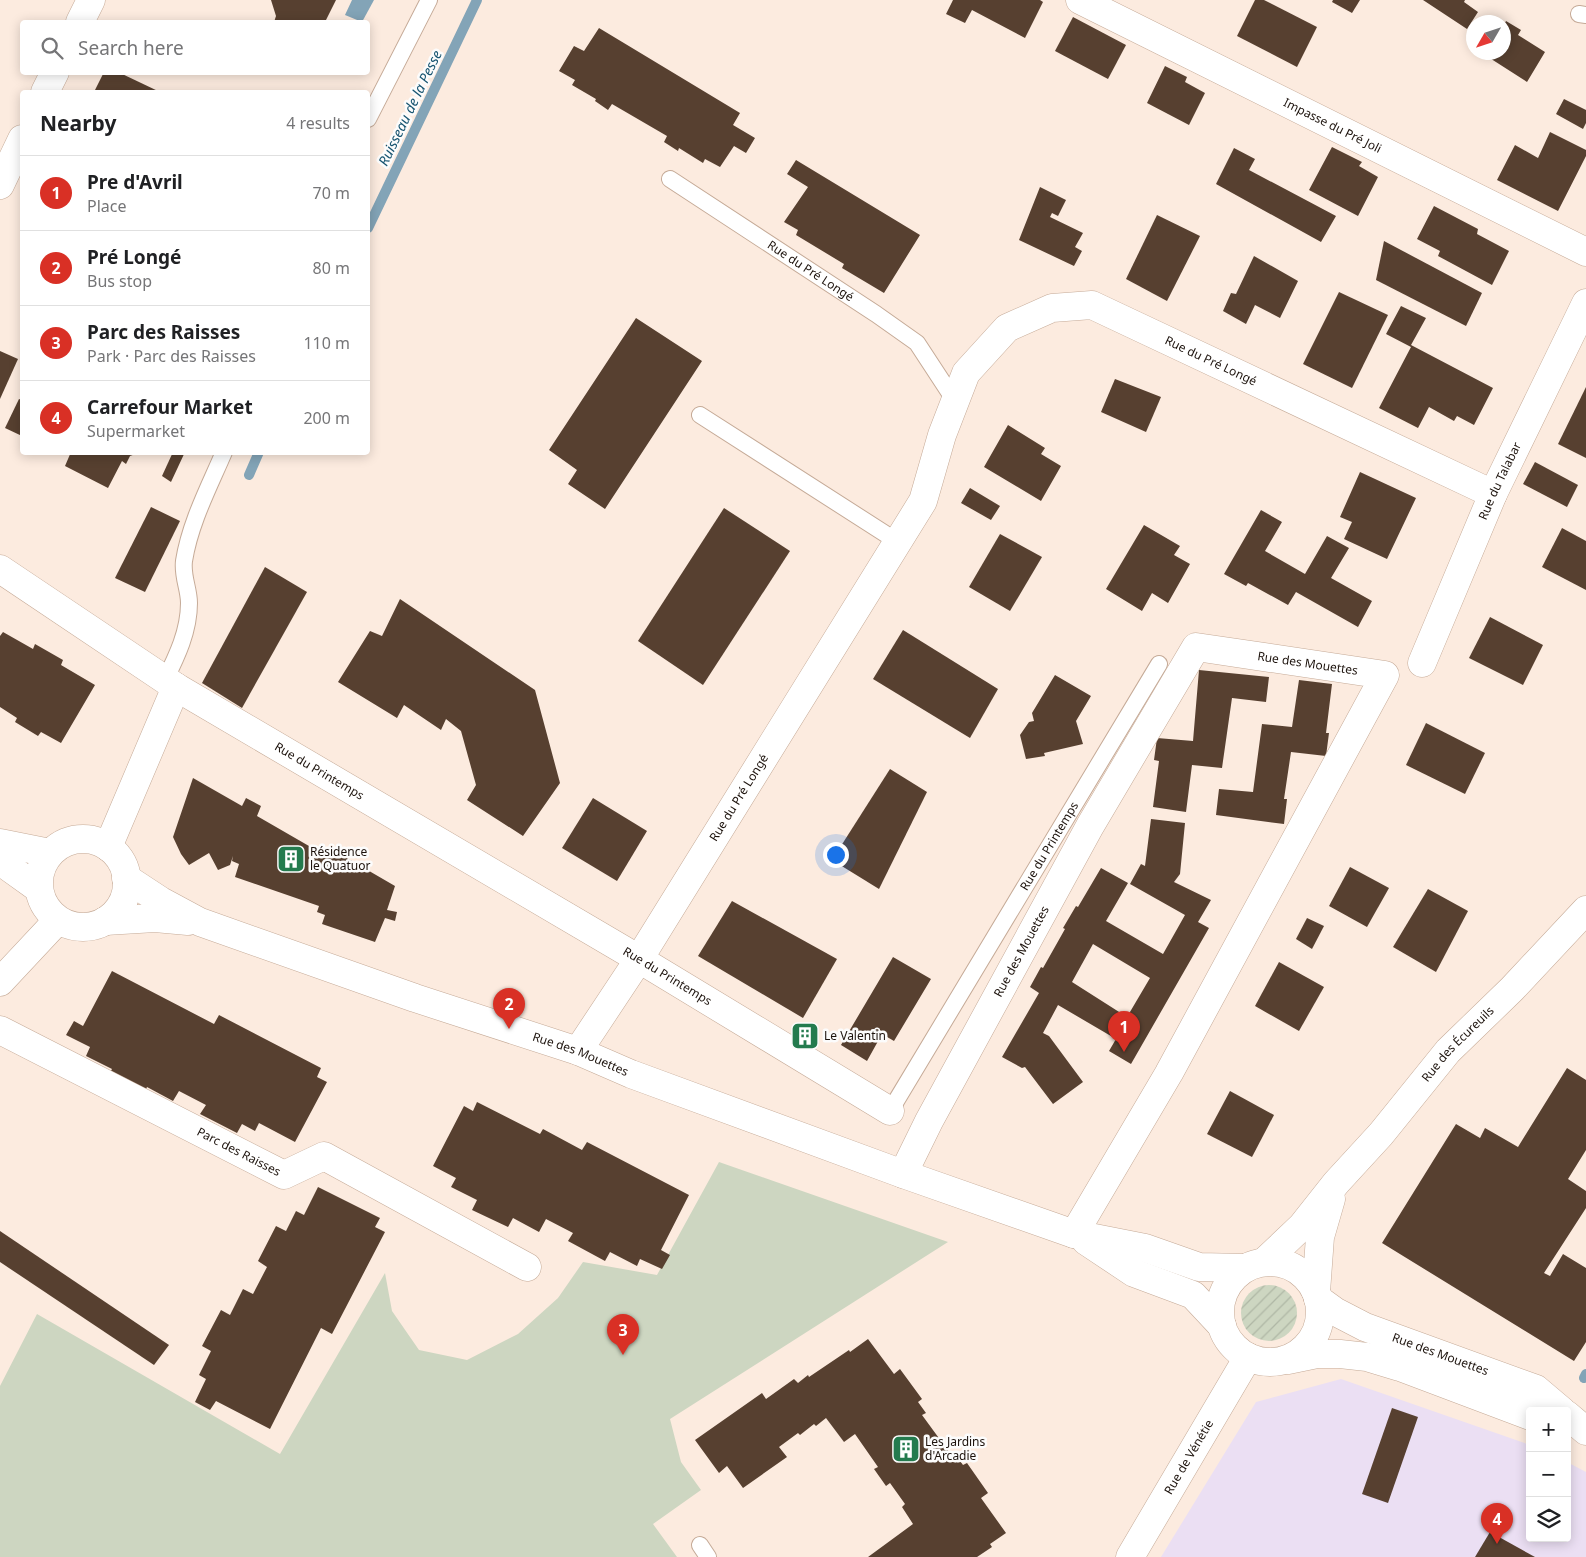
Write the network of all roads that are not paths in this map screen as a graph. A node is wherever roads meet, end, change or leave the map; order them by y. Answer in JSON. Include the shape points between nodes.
{"nodes":[{"id":1,"x":90,"y":0,"type":"edge"},
{"id":2,"x":429,"y":0,"type":"edge"},
{"id":3,"x":1080,"y":0,"type":"edge"},
{"id":4,"x":81,"y":20,"type":"edge"},
{"id":5,"x":54,"y":75,"type":"edge"},
{"id":6,"x":46,"y":90,"type":"edge"},
{"id":7,"x":370,"y":115,"type":"edge"},
{"id":8,"x":20,"y":143,"type":"edge"},
{"id":9,"x":670,"y":179,"type":"dead end"},
{"id":10,"x":0,"y":185,"type":"edge"},
{"id":11,"x":1586,"y":252,"type":"edge"},
{"id":12,"x":1586,"y":303,"type":"edge"},
{"id":13,"x":955,"y":401,"type":"junction"},
{"id":14,"x":700,"y":414,"type":"dead end"},
{"id":15,"x":223,"y":455,"type":"edge"},
{"id":16,"x":1494,"y":494,"type":"junction"},
{"id":17,"x":898,"y":542,"type":"junction"},
{"id":18,"x":0,"y":569,"type":"edge"},
{"id":19,"x":1422,"y":663,"type":"dead end"},
{"id":20,"x":1160,"y":664,"type":"dead end"},
{"id":21,"x":170,"y":683,"type":"junction"},
{"id":22,"x":0,"y":843,"type":"edge"},
{"id":23,"x":108,"y":847,"type":"junction"},
{"id":24,"x":50,"y":853,"type":"junction"},
{"id":25,"x":0,"y":861,"type":"edge"},
{"id":26,"x":126,"y":878,"type":"junction"},
{"id":27,"x":39,"y":890,"type":"junction"},
{"id":28,"x":1586,"y":910,"type":"edge"},
{"id":29,"x":58,"y":920,"type":"junction"},
{"id":30,"x":105,"y":921,"type":"junction"},
{"id":31,"x":200,"y":922,"type":"junction"},
{"id":32,"x":639,"y":959,"type":"junction"},
{"id":33,"x":0,"y":982,"type":"edge"},
{"id":34,"x":0,"y":1030,"type":"edge"},
{"id":35,"x":578,"y":1051,"type":"junction"},
{"id":36,"x":890,"y":1112,"type":"joint"},
{"id":37,"x":903,"y":1174,"type":"junction"},
{"id":38,"x":1336,"y":1183,"type":"junction"},
{"id":39,"x":1074,"y":1234,"type":"junction"},
{"id":40,"x":1254,"y":1265,"type":"junction"},
{"id":41,"x":527,"y":1267,"type":"dead end"},
{"id":42,"x":1317,"y":1296,"type":"junction"},
{"id":43,"x":1222,"y":1326,"type":"junction"},
{"id":44,"x":1248,"y":1357,"type":"junction"},
{"id":45,"x":1281,"y":1361,"type":"junction"},
{"id":46,"x":1557,"y":1407,"type":"edge"},
{"id":47,"x":1526,"y":1414,"type":"edge"},
{"id":48,"x":1130,"y":1557,"type":"edge"}],
"edges":[{"from":1,"to":4,"type":"street"},
{"from":2,"to":7,"type":"lane"},
{"from":3,"to":11,"type":"street","name":"Impasse du Pré Joli"},
{"from":5,"to":6,"type":"street"},
{"from":8,"to":10,"type":"street"},
{"from":9,"to":13,"type":"lane","name":"Rue du Pré Longé","via":[[917,343]]},
{"from":12,"to":16,"type":"street","name":"Rue du Talabar"},
{"from":13,"to":16,"type":"street","name":"Rue du Pré Longé","via":[[966,373],[1007,328],[1052,308],[1092,305]]},
{"from":13,"to":17,"type":"street","name":"Rue du Pré Longé","via":[[923,501]]},
{"from":14,"to":17,"type":"lane"},
{"from":15,"to":21,"type":"lane","via":[[188,538],[183,564],[189,601],[188,620]]},
{"from":16,"to":19,"type":"street","name":"Rue du Talabar"},
{"from":17,"to":32,"type":"street","name":"Rue du Pré Longé"},
{"from":18,"to":21,"type":"street","name":"Rue du Printemps"},
{"from":20,"to":36,"type":"lane","name":"Rue du Printemps"},
{"from":21,"to":23,"type":"street"},
{"from":21,"to":32,"type":"street","name":"Rue du Printemps"},
{"from":22,"to":24,"type":"street"},
{"from":23,"to":24,"type":"street","via":[[88,839],[74,840]]},
{"from":23,"to":26,"type":"street","via":[[120,860]]},
{"from":24,"to":27,"type":"street","via":[[40,871]]},
{"from":25,"to":27,"type":"street"},
{"from":26,"to":30,"type":"street","via":[[125,896]]},
{"from":26,"to":31,"type":"street","name":"Rue des Mouettes"},
{"from":27,"to":29,"type":"street","via":[[45,907]]},
{"from":28,"to":38,"type":"street","name":"Rue des Écureuils","via":[[1448,1051]]},
{"from":29,"to":30,"type":"street","via":[[73,926],[89,927]]},
{"from":29,"to":33,"type":"street"},
{"from":30,"to":31,"type":"street","name":"Rue des Mouettes","via":[[155,918]]},
{"from":31,"to":35,"type":"street","name":"Rue des Mouettes","via":[[410,997]]},
{"from":32,"to":35,"type":"street","name":"Rue du Pré Longé"},
{"from":32,"to":36,"type":"street","name":"Rue du Printemps"},
{"from":34,"to":41,"type":"street","name":"Parc des Raisses","via":[[284,1175],[324,1156]]},
{"from":35,"to":37,"type":"street","name":"Rue des Mouettes","via":[[631,1074]]},
{"from":37,"to":39,"type":"street","name":"Rue des Mouettes"},
{"from":37,"to":39,"type":"street","name":"Rue des Mouettes","via":[[928,1121],[1090,826],[1196,647],[1385,675],[1169,1073]]},
{"from":38,"to":40,"type":"street","name":"Rue des Écureuils","via":[[1302,1226]]},
{"from":38,"to":42,"type":"street","name":"Rue des Écureuils","via":[[1320,1237]]},
{"from":39,"to":40,"type":"street","name":"Rue des Mouettes","via":[[1145,1248],[1199,1267]]},
{"from":39,"to":43,"type":"street","name":"Rue des Mouettes","via":[[1134,1273],[1193,1295]]},
{"from":40,"to":42,"type":"street","via":[[1275,1262],[1295,1269],[1304,1275]]},
{"from":40,"to":43,"type":"street","via":[[1230,1281],[1220,1308]]},
{"from":42,"to":45,"type":"street","via":[[1320,1317],[1315,1334],[1297,1354]]},
{"from":42,"to":46,"type":"street","name":"Rue des Mouettes","via":[[1336,1312],[1365,1327],[1536,1390]]},
{"from":43,"to":44,"type":"street","via":[[1234,1347]]},
{"from":44,"to":45,"type":"street","via":[[1264,1362]]},
{"from":44,"to":48,"type":"street","name":"Rue de Vénétie"},
{"from":45,"to":47,"type":"street","via":[[1317,1354],[1367,1357]]}]}
